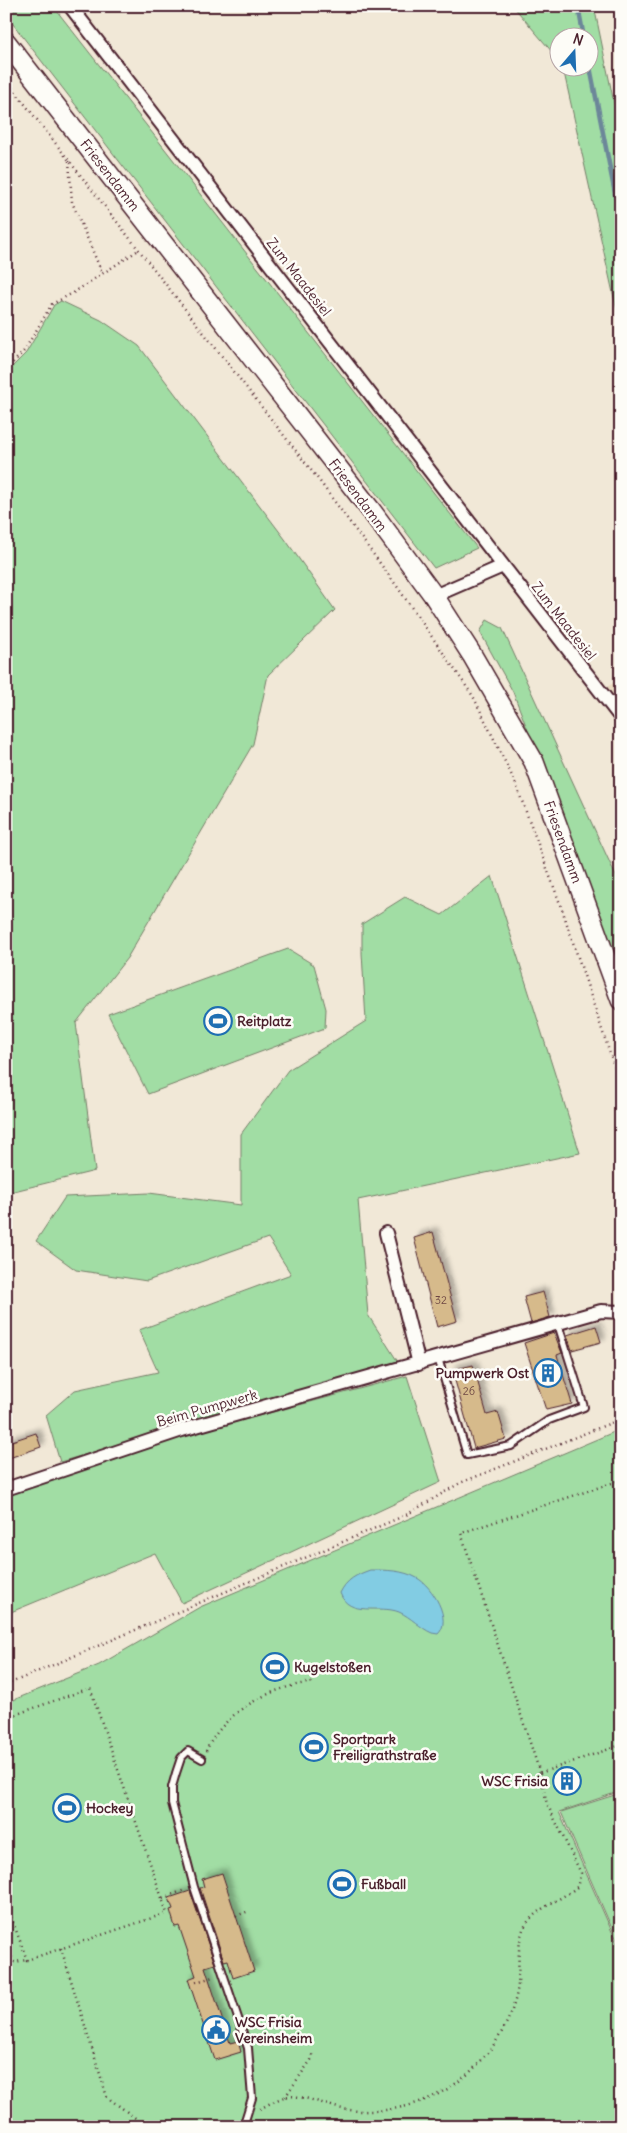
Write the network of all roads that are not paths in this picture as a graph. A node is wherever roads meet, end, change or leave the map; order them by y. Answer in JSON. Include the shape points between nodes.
{"nodes":[{"id":1,"x":70,"y":6,"type":"edge"},
{"id":2,"x":6,"y":42,"type":"edge"},
{"id":3,"x":503,"y":566,"type":"junction"},
{"id":4,"x":434,"y":596,"type":"junction"},
{"id":5,"x":621,"y":718,"type":"edge"},
{"id":6,"x":621,"y":1000,"type":"edge"},
{"id":7,"x":386,"y":1233,"type":"dead end"},
{"id":8,"x":621,"y":1312,"type":"edge"},
{"id":9,"x":558,"y":1324,"type":"junction"},
{"id":10,"x":438,"y":1358,"type":"junction"},
{"id":11,"x":419,"y":1364,"type":"junction"},
{"id":12,"x":6,"y":1489,"type":"edge"},
{"id":13,"x":202,"y":1759,"type":"road end"},
{"id":14,"x":244,"y":2124,"type":"edge"}],
"edges":[{"from":1,"to":3,"type":"street","name":"Zum Maadesiel"},
{"from":2,"to":4,"type":"main road","name":"Friesendamm"},
{"from":3,"to":4,"type":"street"},
{"from":3,"to":5,"type":"street","name":"Zum Maadesiel"},
{"from":4,"to":6,"type":"main road","name":"Friesendamm","via":[[472,654],[534,762]]},
{"from":7,"to":11,"type":"street"},
{"from":8,"to":9,"type":"street","name":"Beim Pumpwerk","via":[[601,1312]]},
{"from":9,"to":10,"type":"street","name":"Beim Pumpwerk"},
{"from":9,"to":10,"type":"lane","via":[[584,1407],[549,1420],[511,1446],[467,1455]]},
{"from":10,"to":11,"type":"street","name":"Beim Pumpwerk"},
{"from":11,"to":12,"type":"street","name":"Beim Pumpwerk","via":[[182,1430]]},
{"from":13,"to":14,"type":"lane","via":[[188,1751],[181,1758],[172,1787],[175,1820],[248,2048],[252,2098]]}]}
